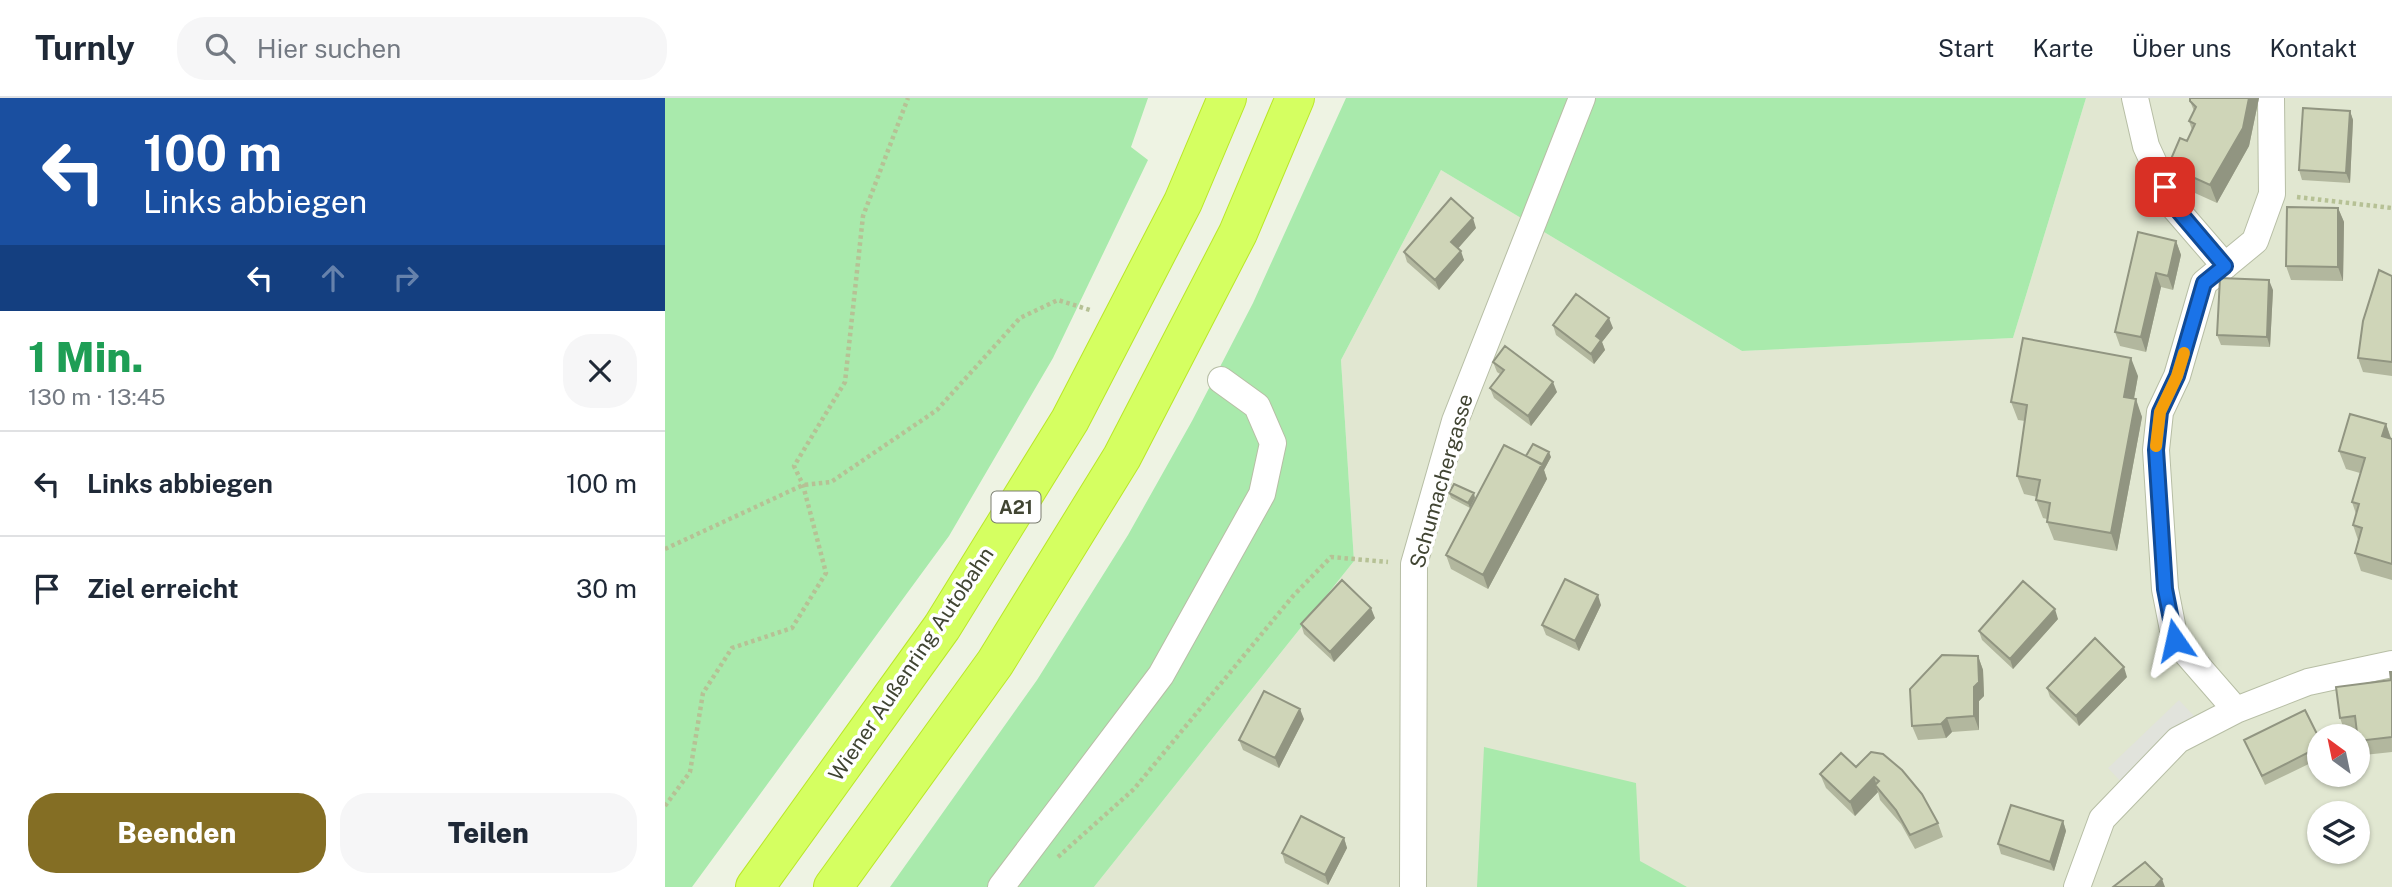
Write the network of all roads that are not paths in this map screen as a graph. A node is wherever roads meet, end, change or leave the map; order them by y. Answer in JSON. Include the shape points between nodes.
{"nodes":[{"id":1,"x":1227,"y":98,"type":"edge"},
{"id":2,"x":1295,"y":98,"type":"edge"},
{"id":3,"x":1582,"y":98,"type":"edge"},
{"id":4,"x":2135,"y":98,"type":"edge"},
{"id":5,"x":2271,"y":98,"type":"edge"},
{"id":6,"x":2225,"y":266,"type":"junction"},
{"id":7,"x":1221,"y":380,"type":"dead end"},
{"id":8,"x":2392,"y":664,"type":"edge"},
{"id":9,"x":2236,"y":710,"type":"junction"},
{"id":10,"x":755,"y":887,"type":"edge"},
{"id":11,"x":833,"y":887,"type":"edge"},
{"id":12,"x":1001,"y":887,"type":"edge"},
{"id":13,"x":1413,"y":887,"type":"edge"},
{"id":14,"x":2077,"y":887,"type":"edge"}],
"edges":[{"from":1,"to":10,"type":"highway","name":"Wiener Außenring Autobahn","number":"A21","via":[[1183,202],[1070,419],[942,627]]},
{"from":2,"to":11,"type":"highway","via":[[1238,233],[1122,457],[995,663]]},
{"from":3,"to":13,"type":"street","name":"Schumachergasse","via":[[1455,421],[1413,564]]},
{"from":4,"to":6,"type":"street","via":[[2146,146],[2175,207]]},
{"from":5,"to":6,"type":"street","via":[[2272,194],[2255,241]]},
{"from":6,"to":9,"type":"street","via":[[2204,283],[2177,376],[2160,412],[2156,450],[2165,589],[2175,640]]},
{"from":7,"to":12,"type":"street","via":[[1257,406],[1273,443],[1262,494],[1161,675]]},
{"from":8,"to":9,"type":"street","via":[[2308,682]]},
{"from":9,"to":14,"type":"street","via":[[2178,740],[2102,819]]}]}
